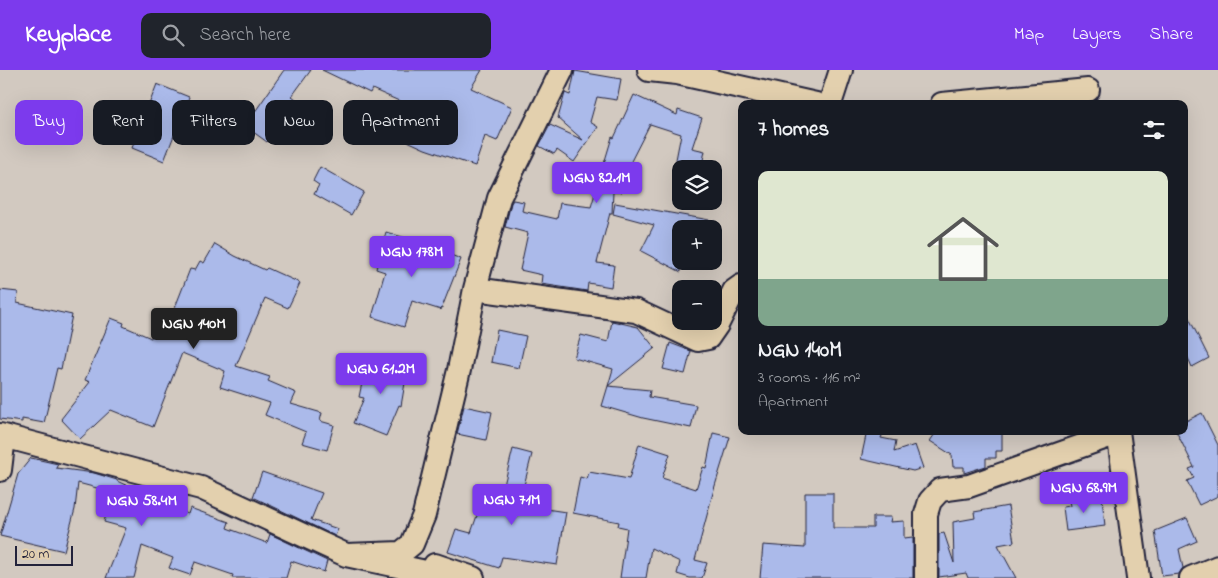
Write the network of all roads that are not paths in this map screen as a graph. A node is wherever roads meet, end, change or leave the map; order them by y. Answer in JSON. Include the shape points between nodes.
{"nodes":[{"id":1,"x":562,"y":70,"type":"edge"},
{"id":2,"x":649,"y":70,"type":"edge"},
{"id":3,"x":841,"y":70,"type":"edge"},
{"id":4,"x":1087,"y":88,"type":"edge"},
{"id":5,"x":798,"y":100,"type":"edge"},
{"id":6,"x":831,"y":100,"type":"edge"},
{"id":7,"x":978,"y":100,"type":"edge"},
{"id":8,"x":738,"y":288,"type":"edge"},
{"id":9,"x":475,"y":290,"type":"junction"},
{"id":10,"x":1110,"y":435,"type":"edge"},
{"id":11,"x":1118,"y":435,"type":"edge"},
{"id":12,"x":2,"y":436,"type":"edge"},
{"id":13,"x":0,"y":470,"type":"edge"},
{"id":14,"x":401,"y":553,"type":"junction"},
{"id":15,"x":346,"y":555,"type":"junction"},
{"id":16,"x":1218,"y":567,"type":"edge"},
{"id":17,"x":448,"y":578,"type":"edge"},
{"id":18,"x":473,"y":578,"type":"edge"},
{"id":19,"x":926,"y":578,"type":"edge"},
{"id":20,"x":1138,"y":578,"type":"edge"},
{"id":21,"x":1192,"y":578,"type":"edge"}],
"edges":[{"from":1,"to":9,"type":"street","via":[[499,198]]},
{"from":2,"to":5,"type":"street","via":[[677,73]]},
{"from":3,"to":6,"type":"street"},
{"from":4,"to":7,"type":"street"},
{"from":8,"to":9,"type":"street","via":[[708,338],[698,340],[636,311]]},
{"from":9,"to":14,"type":"street","via":[[424,515],[412,544]]},
{"from":10,"to":19,"type":"street","via":[[969,486],[940,490],[930,501],[926,514]]},
{"from":11,"to":20,"type":"street"},
{"from":12,"to":13,"type":"street"},
{"from":12,"to":15,"type":"street","via":[[201,488]]},
{"from":14,"to":15,"type":"street"},
{"from":14,"to":18,"type":"street"},
{"from":15,"to":17,"type":"street"},
{"from":16,"to":21,"type":"street"}]}
